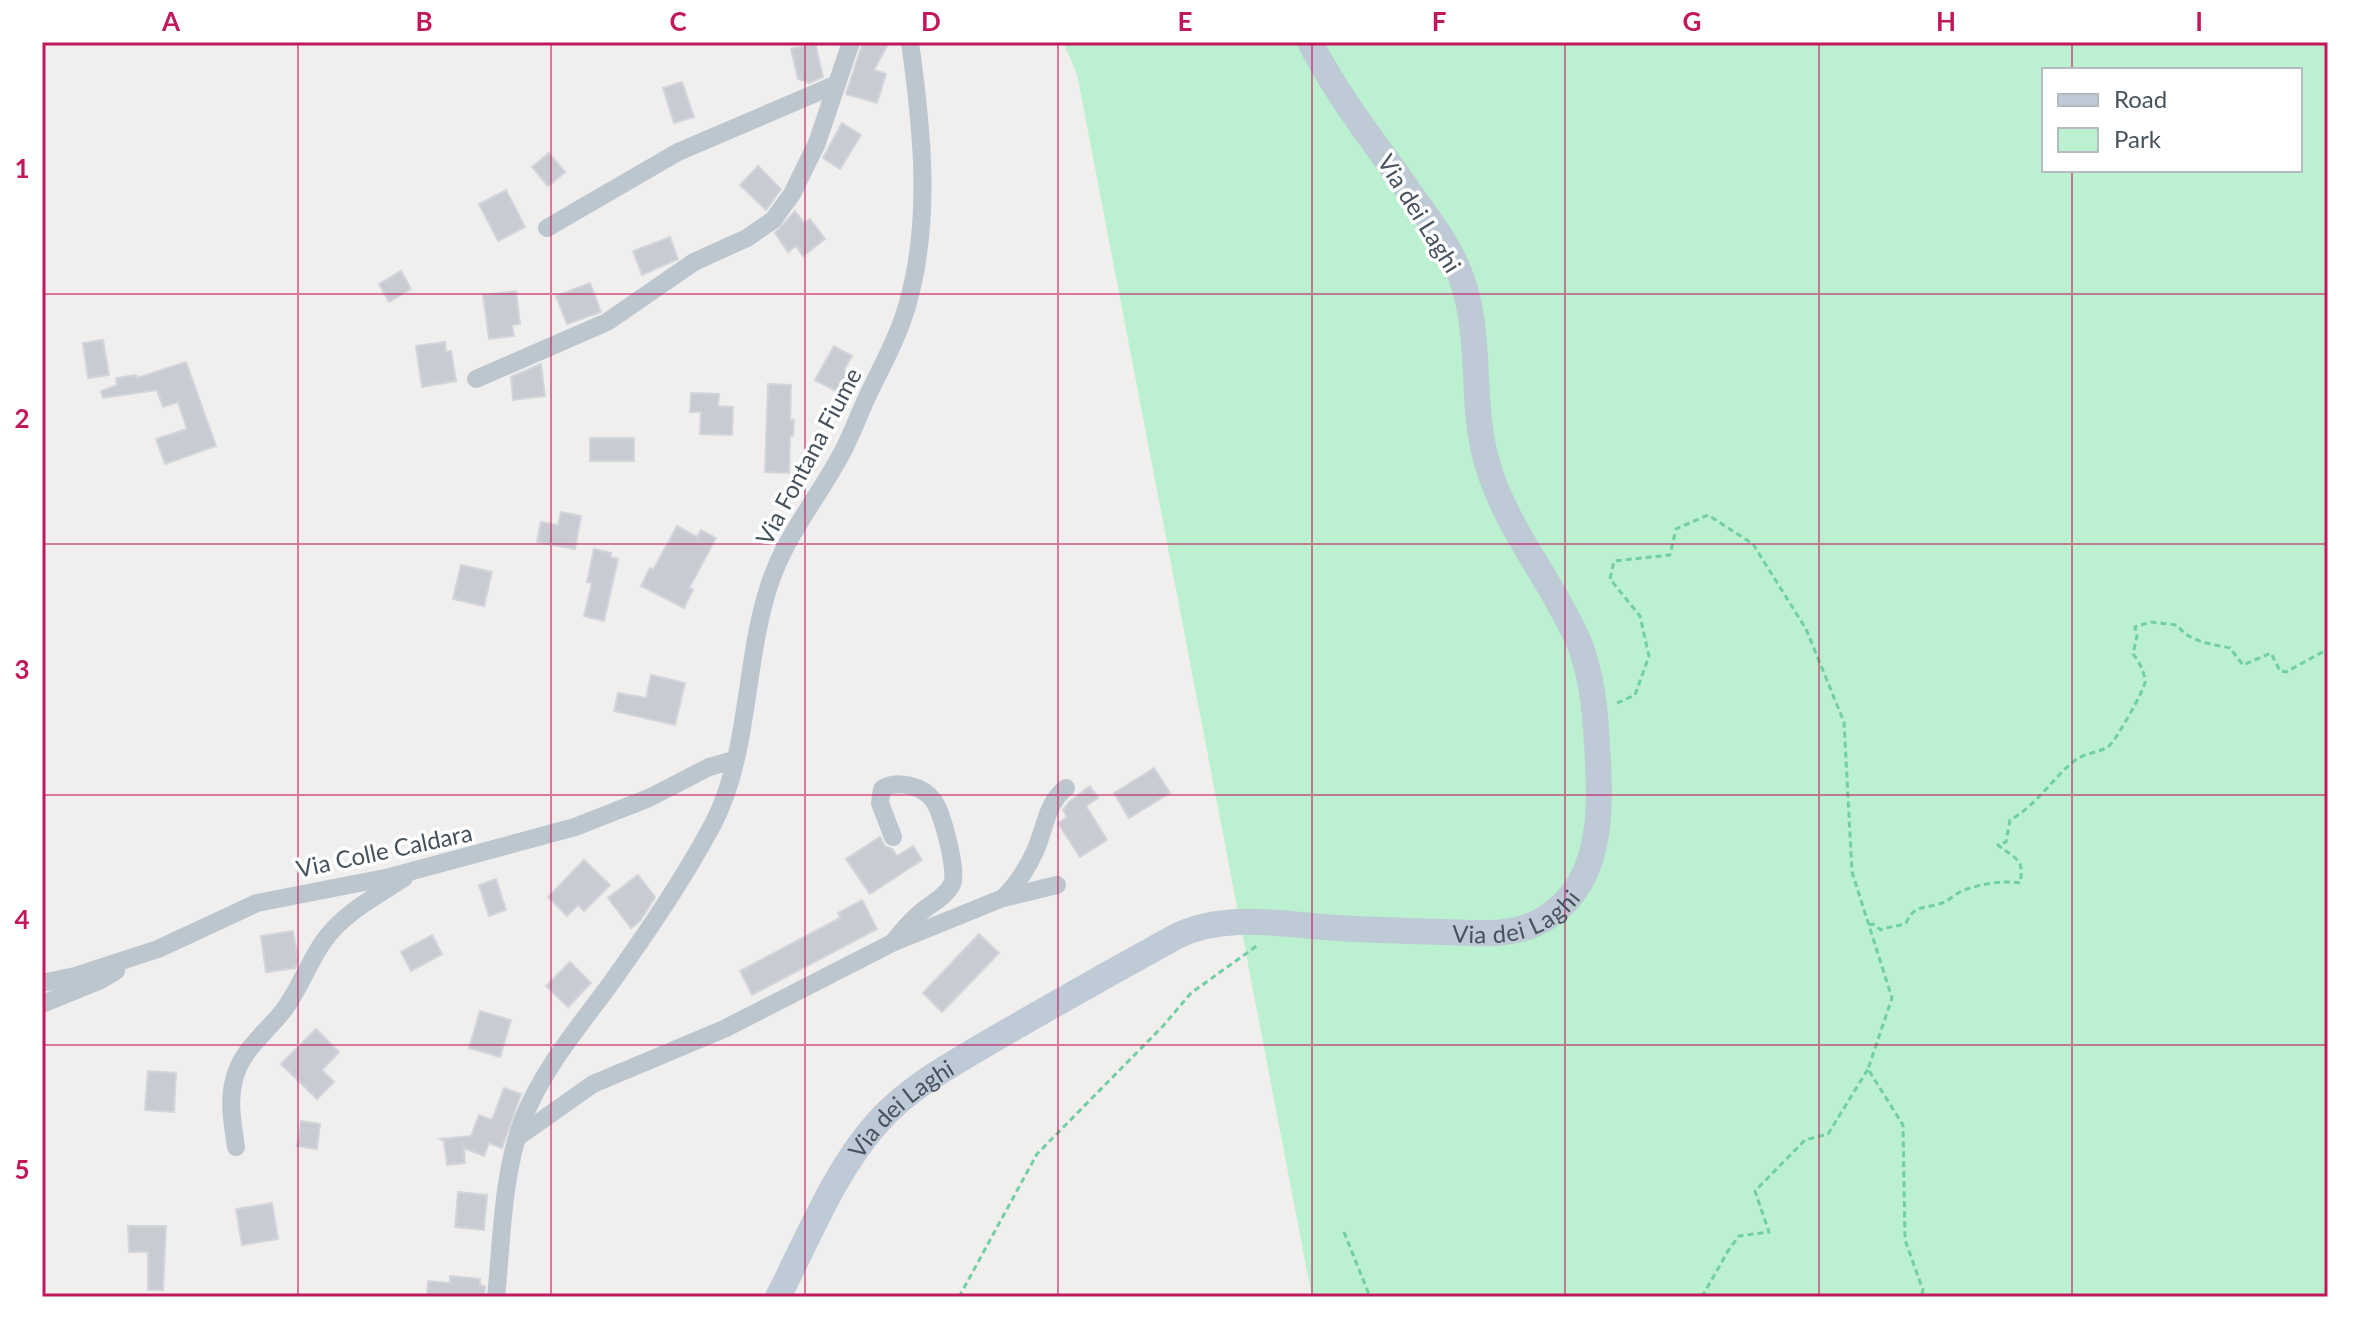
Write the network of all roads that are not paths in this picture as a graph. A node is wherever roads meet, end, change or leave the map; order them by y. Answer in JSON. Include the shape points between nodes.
{"nodes":[{"id":1,"x":851,"y":42,"type":"edge"},
{"id":2,"x":910,"y":42,"type":"edge"},
{"id":3,"x":1310,"y":42,"type":"edge"},
{"id":4,"x":837,"y":84,"type":"junction"},
{"id":5,"x":547,"y":228,"type":"dead end"},
{"id":6,"x":476,"y":379,"type":"dead end"},
{"id":7,"x":735,"y":755,"type":"junction"},
{"id":8,"x":1066,"y":788,"type":"dead end"},
{"id":9,"x":893,"y":837,"type":"dead end"},
{"id":10,"x":414,"y":871,"type":"junction"},
{"id":11,"x":1057,"y":885,"type":"dead end"},
{"id":12,"x":1003,"y":898,"type":"junction"},
{"id":13,"x":892,"y":943,"type":"junction"},
{"id":14,"x":134,"y":957,"type":"junction"},
{"id":15,"x":42,"y":983,"type":"edge"},
{"id":16,"x":42,"y":1004,"type":"edge"},
{"id":17,"x":518,"y":1137,"type":"junction"},
{"id":18,"x":236,"y":1147,"type":"dead end"},
{"id":19,"x":496,"y":1297,"type":"edge"},
{"id":20,"x":778,"y":1297,"type":"edge"}],
"edges":[{"from":1,"to":4,"type":"street"},
{"from":2,"to":7,"type":"street","name":"Via Fontana Fiume","via":[[923,160],[907,305],[846,444],[771,578]]},
{"from":3,"to":20,"type":"main road","name":"Via dei Laghi","via":[[1458,269],[1471,317],[1479,421],[1489,468],[1507,514],[1578,640],[1587,666],[1599,801],[1586,873],[1572,895],[1548,916],[1518,930],[1488,934],[1236,922],[1184,933],[1040,1012],[916,1087],[888,1111],[855,1152]]},
{"from":4,"to":5,"type":"street","via":[[678,152]]},
{"from":4,"to":6,"type":"street","via":[[800,179],[767,225],[694,262],[607,322]]},
{"from":7,"to":10,"type":"street","name":"Via Colle Caldara","via":[[588,822]]},
{"from":7,"to":17,"type":"street","name":"Via Fontana Fiume","via":[[709,832],[644,936],[549,1070]]},
{"from":8,"to":12,"type":"street","via":[[1054,800],[1028,866]]},
{"from":9,"to":13,"type":"street","via":[[880,803],[882,789],[897,784],[927,794],[939,810],[955,877],[950,889]]},
{"from":10,"to":14,"type":"street","name":"Via Colle Caldara","via":[[257,903]]},
{"from":10,"to":18,"type":"street","via":[[331,931],[282,1013],[247,1051],[231,1095]]},
{"from":11,"to":12,"type":"street"},
{"from":12,"to":13,"type":"street"},
{"from":13,"to":17,"type":"street","via":[[732,1025],[593,1084]]},
{"from":14,"to":15,"type":"street","name":"Via Colle Caldara"},
{"from":14,"to":16,"type":"street","via":[[103,979]]},
{"from":17,"to":19,"type":"street","name":"Via Fontana Fiume"}]}
